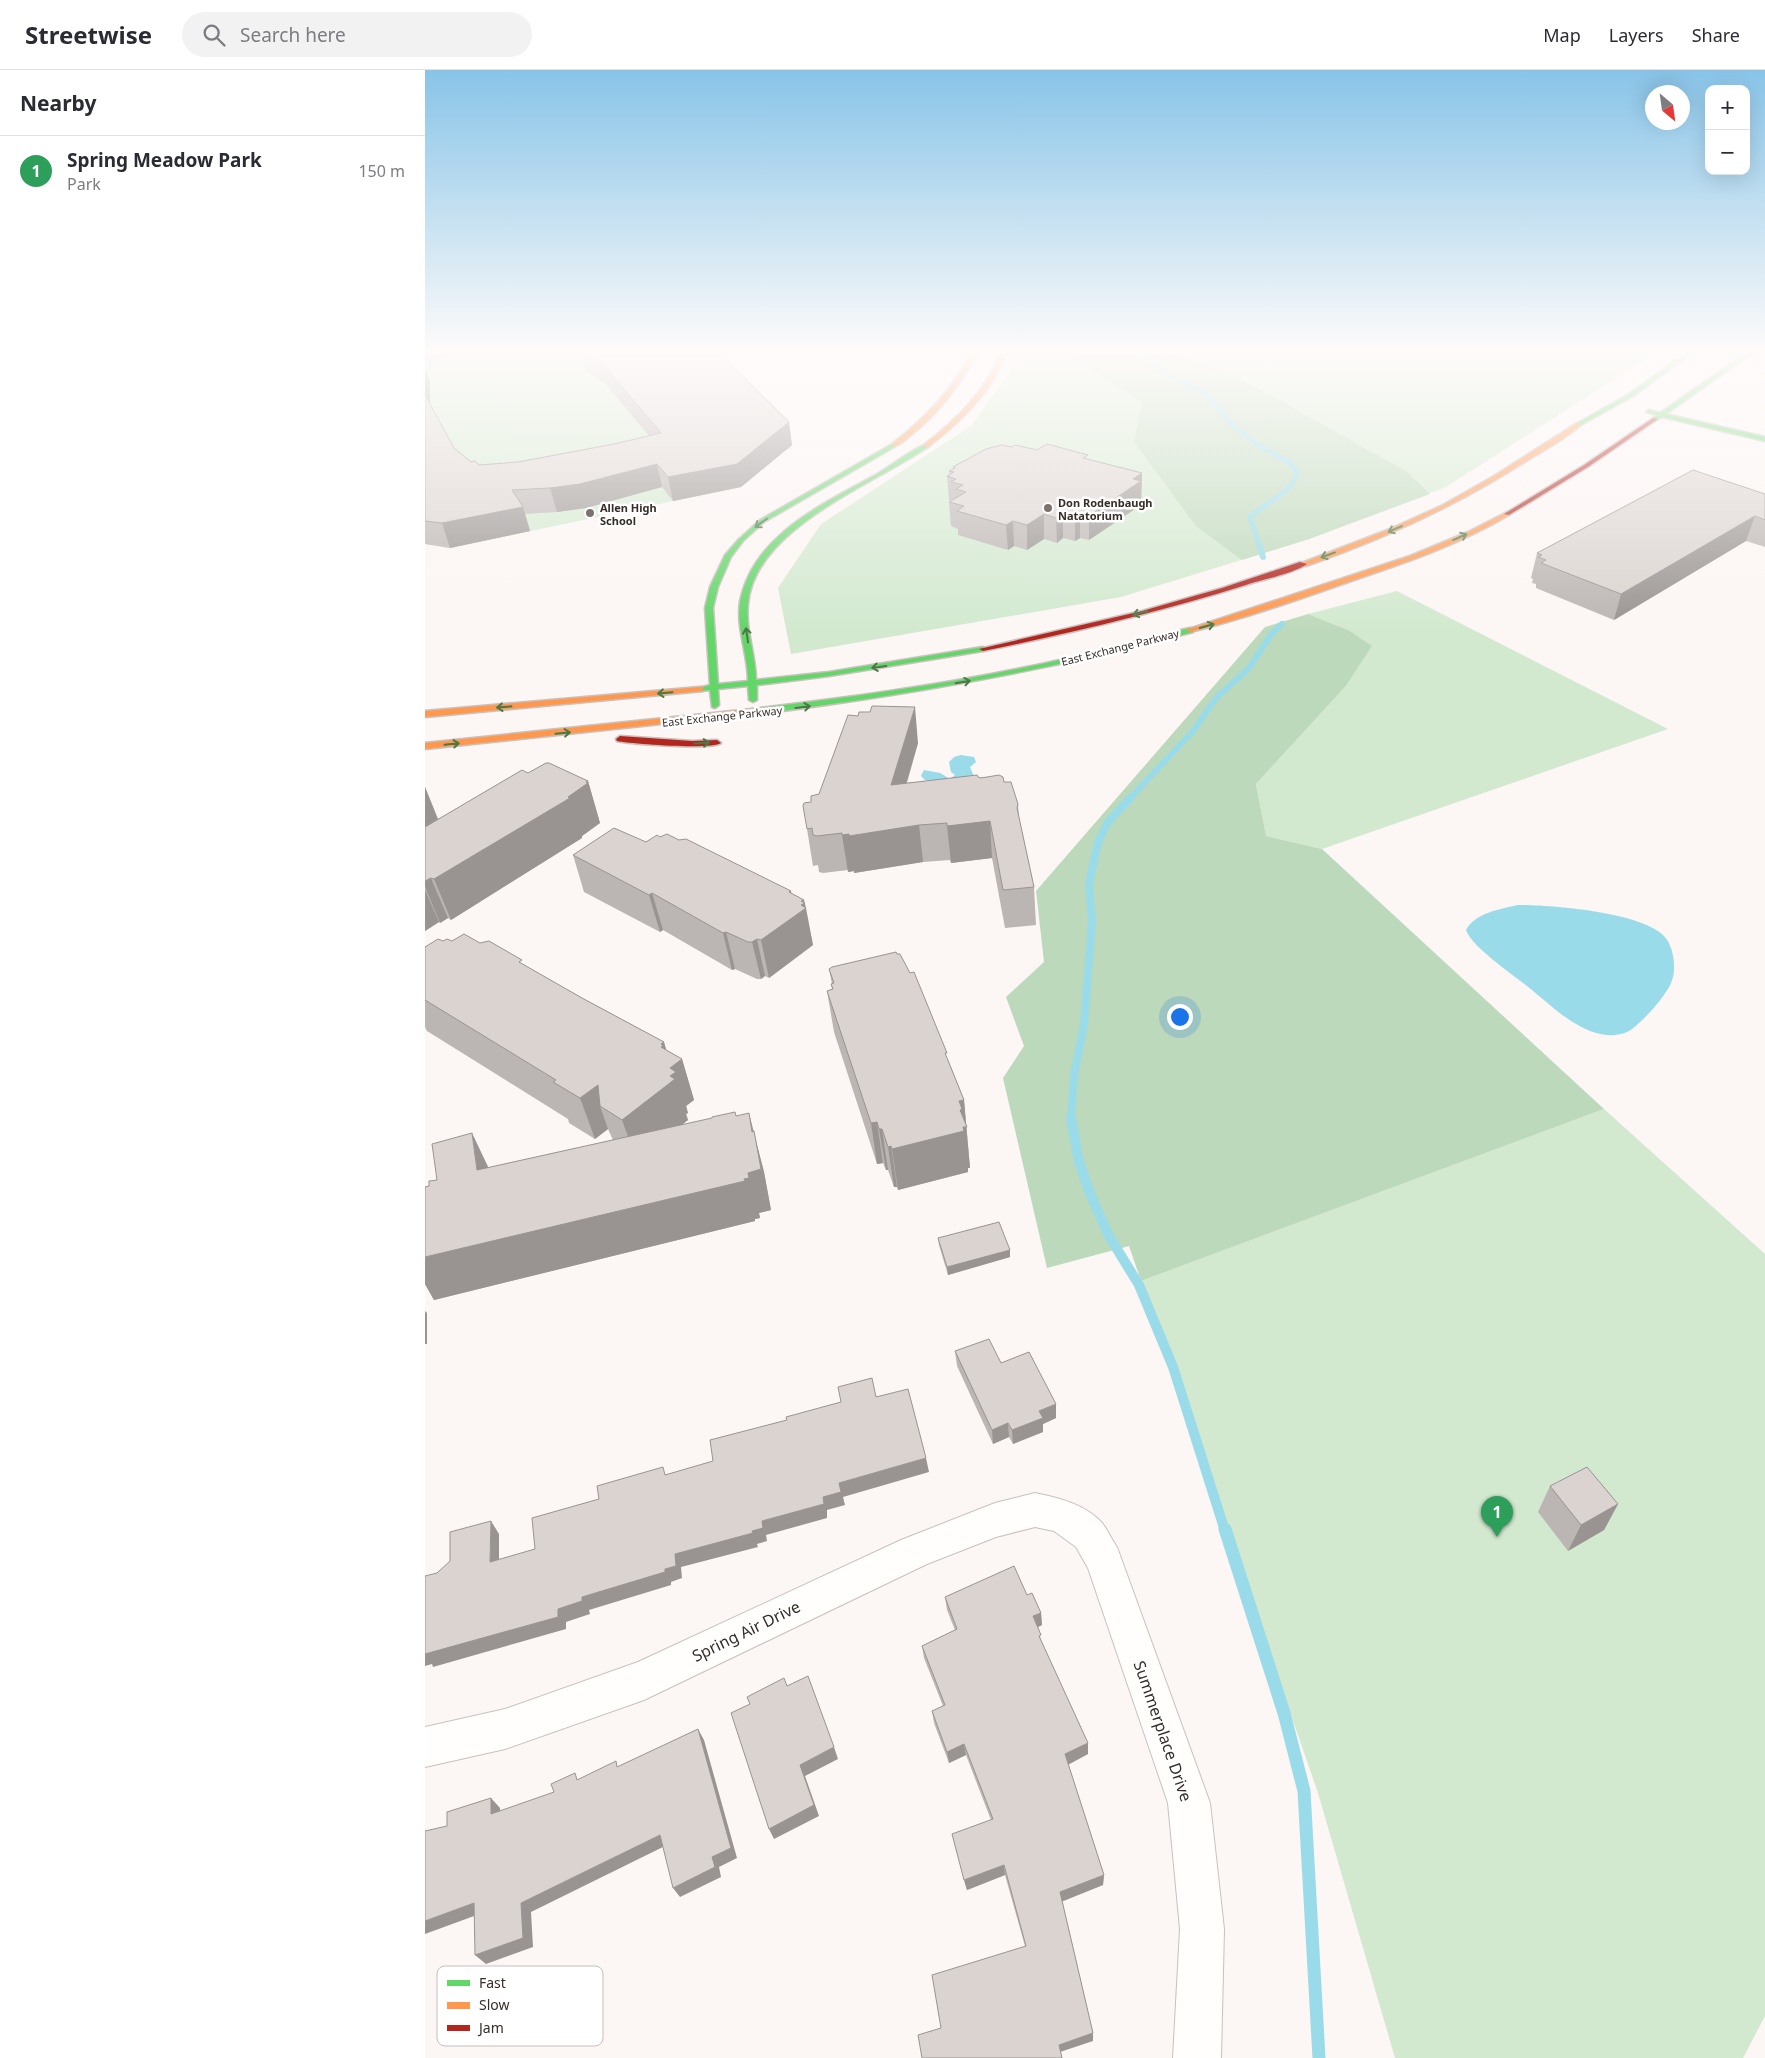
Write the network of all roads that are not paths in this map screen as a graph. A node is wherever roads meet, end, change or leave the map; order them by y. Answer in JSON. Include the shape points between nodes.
{"nodes":[{"id":1,"x":891,"y":445,"type":"edge"},
{"id":2,"x":929,"y":445,"type":"edge"},
{"id":3,"x":1550,"y":445,"type":"edge"},
{"id":4,"x":1617,"y":445,"type":"edge"},
{"id":5,"x":803,"y":498,"type":"junction"},
{"id":6,"x":829,"y":505,"type":"junction"},
{"id":7,"x":1374,"y":538,"type":"junction"},
{"id":8,"x":1415,"y":557,"type":"junction"},
{"id":9,"x":752,"y":683,"type":"junction"},
{"id":10,"x":714,"y":687,"type":"junction"},
{"id":11,"x":754,"y":712,"type":"junction"},
{"id":12,"x":425,"y":714,"type":"edge"},
{"id":13,"x":716,"y":716,"type":"junction"},
{"id":14,"x":603,"y":729,"type":"junction"},
{"id":15,"x":717,"y":742,"type":"dead end"},
{"id":16,"x":425,"y":746,"type":"edge"},
{"id":17,"x":1063,"y":1516,"type":"joint"},
{"id":18,"x":425,"y":1747,"type":"edge"},
{"id":19,"x":1197,"y":2058,"type":"edge"}],
"edges":[{"from":1,"to":5,"type":"main road"},
{"from":2,"to":6,"type":"main road","via":[[899,466]]},
{"from":3,"to":7,"type":"main road","one_way":true,"via":[[1483,487]]},
{"from":8,"to":4,"type":"main road","name":"East Exchange Parkway","one_way":true,"via":[[1491,524]]},
{"from":5,"to":6,"type":"main road"},
{"from":5,"to":10,"type":"main road","one_way":true,"via":[[751,530],[717,577],[709,608]]},
{"from":9,"to":6,"type":"main road","one_way":true,"via":[[744,601],[751,576],[763,555],[776,542]]},
{"from":7,"to":8,"type":"main road"},
{"from":7,"to":9,"type":"main road","one_way":true,"via":[[1259,579],[1085,626],[927,659]]},
{"from":11,"to":8,"type":"main road","name":"East Exchange Parkway","one_way":true,"via":[[957,683],[1145,643],[1257,611]]},
{"from":9,"to":10,"type":"main road"},
{"from":9,"to":11,"type":"main road"},
{"from":10,"to":12,"type":"main road","one_way":true},
{"from":10,"to":13,"type":"main road"},
{"from":11,"to":13,"type":"main road","name":"East Exchange Parkway"},
{"from":13,"to":14,"type":"main road","name":"East Exchange Parkway"},
{"from":14,"to":15,"type":"main road","one_way":true,"via":[[621,740],[691,744]]},
{"from":16,"to":14,"type":"main road","name":"East Exchange Parkway","one_way":true},
{"from":17,"to":18,"type":"street","name":"Spring Air Drive","via":[[1035,1510],[995,1520],[914,1552],[644,1680],[505,1729]]},
{"from":17,"to":19,"type":"street","name":"Summerplace Drive","via":[[1089,1535],[1104,1560],[1189,1803],[1201,1929]]}]}
